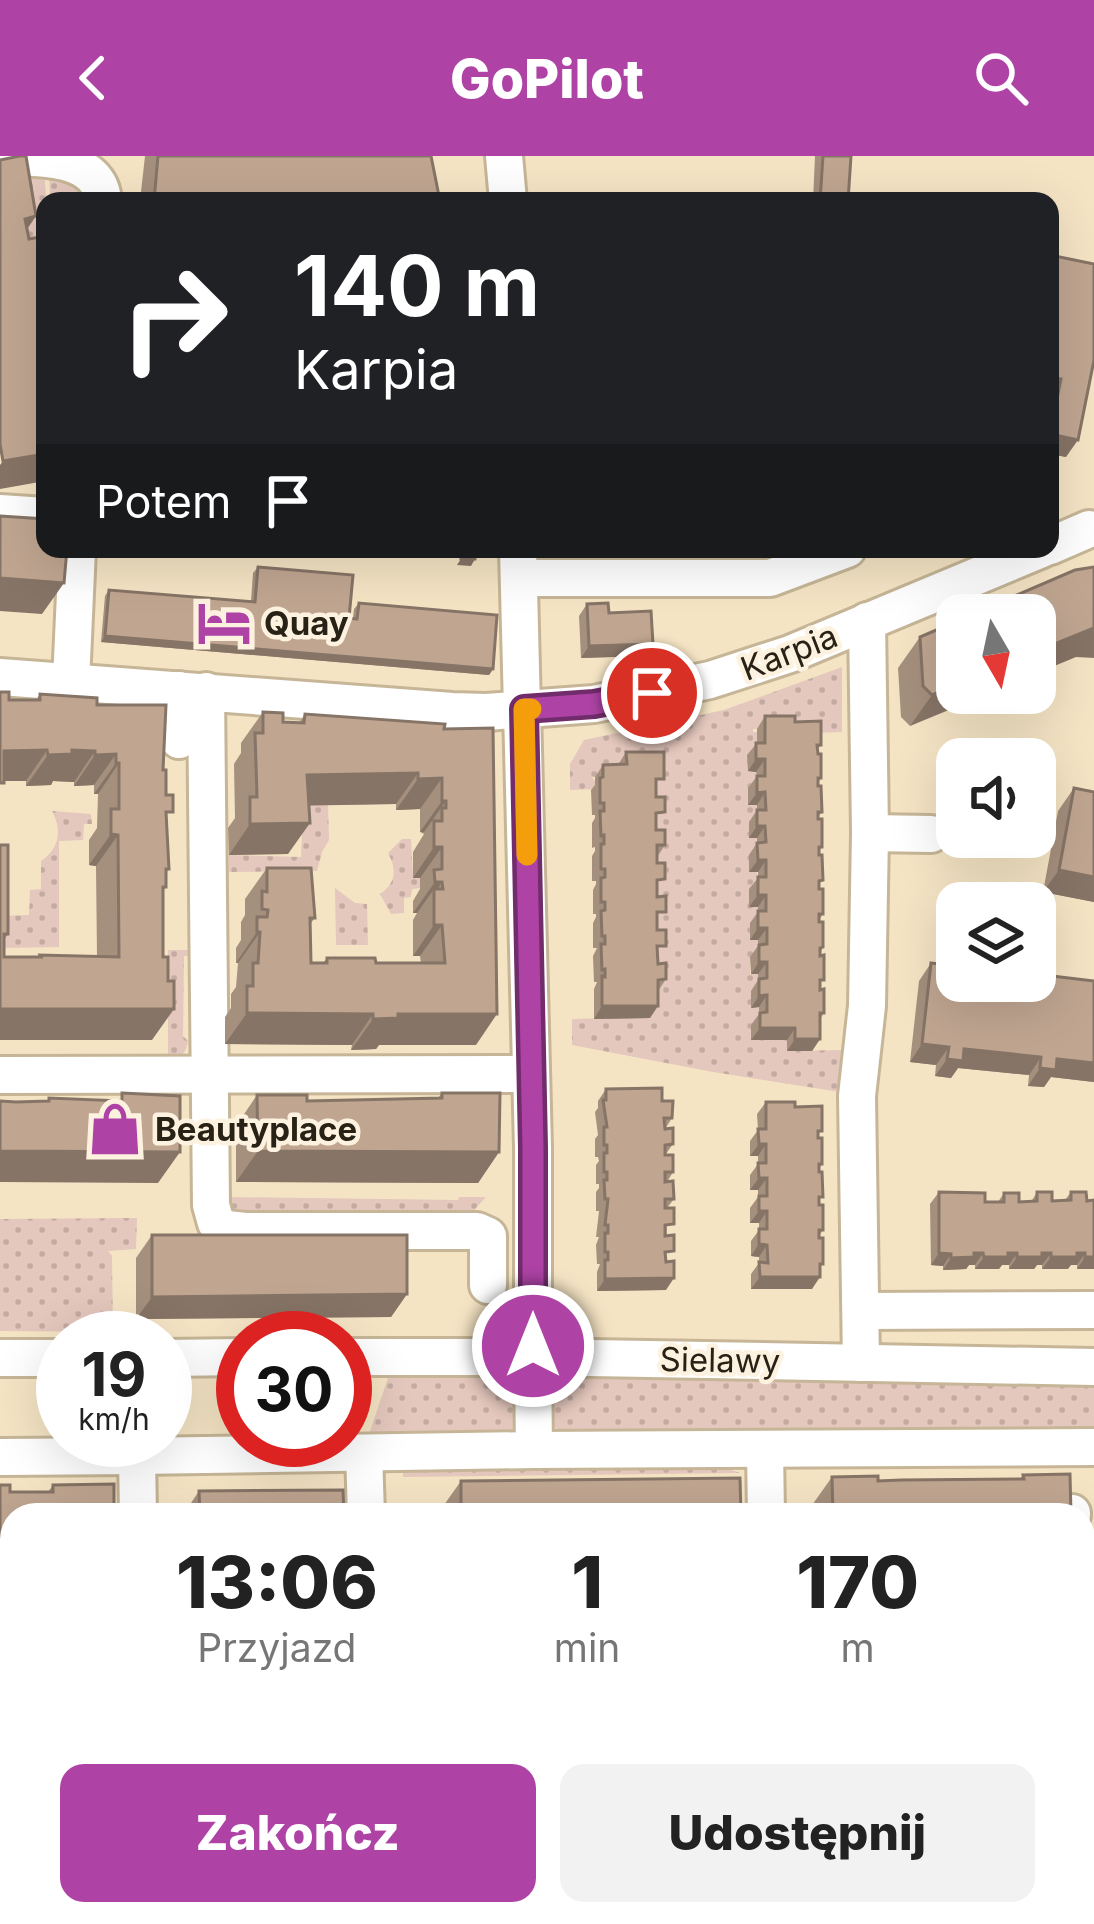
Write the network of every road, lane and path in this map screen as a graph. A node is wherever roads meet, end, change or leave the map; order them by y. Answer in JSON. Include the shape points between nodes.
{"nodes":[{"id":1,"x":0,"y":157,"type":"edge"},
{"id":2,"x":102,"y":192,"type":"edge"},
{"id":3,"x":0,"y":513,"type":"edge"},
{"id":4,"x":36,"y":515,"type":"edge"},
{"id":5,"x":1092,"y":523,"type":"edge"},
{"id":6,"x":1059,"y":540,"type":"edge"},
{"id":7,"x":77,"y":558,"type":"edge"},
{"id":8,"x":1019,"y":558,"type":"edge"},
{"id":9,"x":519,"y":563,"type":"edge"},
{"id":10,"x":770,"y":563,"type":"edge"},
{"id":11,"x":867,"y":621,"type":"junction"},
{"id":12,"x":0,"y":677,"type":"edge"},
{"id":13,"x":71,"y":682,"type":"junction"},
{"id":14,"x":193,"y":691,"type":"junction"},
{"id":15,"x":524,"y":709,"type":"junction"},
{"id":16,"x":178,"y":740,"type":"dead end"},
{"id":17,"x":870,"y":832,"type":"junction"},
{"id":18,"x":931,"y":834,"type":"dead end"},
{"id":19,"x":529,"y":981,"type":"junction"},
{"id":20,"x":489,"y":982,"type":"edge"},
{"id":21,"x":530,"y":1074,"type":"junction"},
{"id":22,"x":0,"y":1075,"type":"edge"},
{"id":23,"x":209,"y":1075,"type":"junction"},
{"id":24,"x":488,"y":1285,"type":"dead end"},
{"id":25,"x":1094,"y":1310,"type":"edge"},
{"id":26,"x":861,"y":1311,"type":"junction"},
{"id":27,"x":533,"y":1351,"type":"junction"},
{"id":28,"x":372,"y":1356,"type":"edge"},
{"id":29,"x":0,"y":1358,"type":"edge"},
{"id":30,"x":36,"y":1358,"type":"edge"},
{"id":31,"x":861,"y":1363,"type":"junction"},
{"id":32,"x":1094,"y":1366,"type":"edge"},
{"id":33,"x":1094,"y":1448,"type":"edge"},
{"id":34,"x":534,"y":1450,"type":"junction"},
{"id":35,"x":764,"y":1450,"type":"junction"},
{"id":36,"x":372,"y":1453,"type":"edge"},
{"id":37,"x":0,"y":1457,"type":"edge"},
{"id":38,"x":36,"y":1457,"type":"edge"},
{"id":39,"x":137,"y":1467,"type":"edge"},
{"id":40,"x":364,"y":1467,"type":"edge"},
{"id":41,"x":138,"y":1503,"type":"edge"},
{"id":42,"x":365,"y":1503,"type":"edge"},
{"id":43,"x":766,"y":1503,"type":"edge"}],
"edges":[{"from":1,"to":2,"type":"street","via":[[63,157],[92,170]]},
{"from":3,"to":4,"type":"street"},
{"from":5,"to":6,"type":"street","name":"Karpia"},
{"from":7,"to":13,"type":"street"},
{"from":8,"to":11,"type":"street","name":"Karpia"},
{"from":9,"to":10,"type":"street"},
{"from":9,"to":15,"type":"street"},
{"from":11,"to":15,"type":"street","name":"Karpia","via":[[710,680]]},
{"from":11,"to":17,"type":"street"},
{"from":12,"to":13,"type":"street","name":"Karpia"},
{"from":13,"to":14,"type":"street","name":"Karpia"},
{"from":14,"to":15,"type":"street","name":"Karpia"},
{"from":14,"to":16,"type":"street"},
{"from":14,"to":23,"type":"street"},
{"from":15,"to":19,"type":"street"},
{"from":17,"to":18,"type":"street"},
{"from":17,"to":26,"type":"street","via":[[867,1006],[857,1075]]},
{"from":19,"to":20,"type":"street"},
{"from":19,"to":21,"type":"street"},
{"from":21,"to":23,"type":"street"},
{"from":21,"to":27,"type":"street"},
{"from":22,"to":23,"type":"street"},
{"from":23,"to":24,"type":"street","via":[[216,1223],[236,1231],[478,1231],[488,1236]]},
{"from":25,"to":26,"type":"street"},
{"from":26,"to":31,"type":"street"},
{"from":27,"to":28,"type":"street","name":"Sielawy"},
{"from":27,"to":31,"type":"street","name":"Sielawy"},
{"from":27,"to":34,"type":"street"},
{"from":29,"to":30,"type":"street"},
{"from":31,"to":32,"type":"street","name":"Sielawy"},
{"from":33,"to":35,"type":"street"},
{"from":34,"to":35,"type":"street"},
{"from":34,"to":36,"type":"street"},
{"from":35,"to":43,"type":"street"},
{"from":37,"to":38,"type":"street"},
{"from":39,"to":41,"type":"street"},
{"from":40,"to":42,"type":"street"}]}
